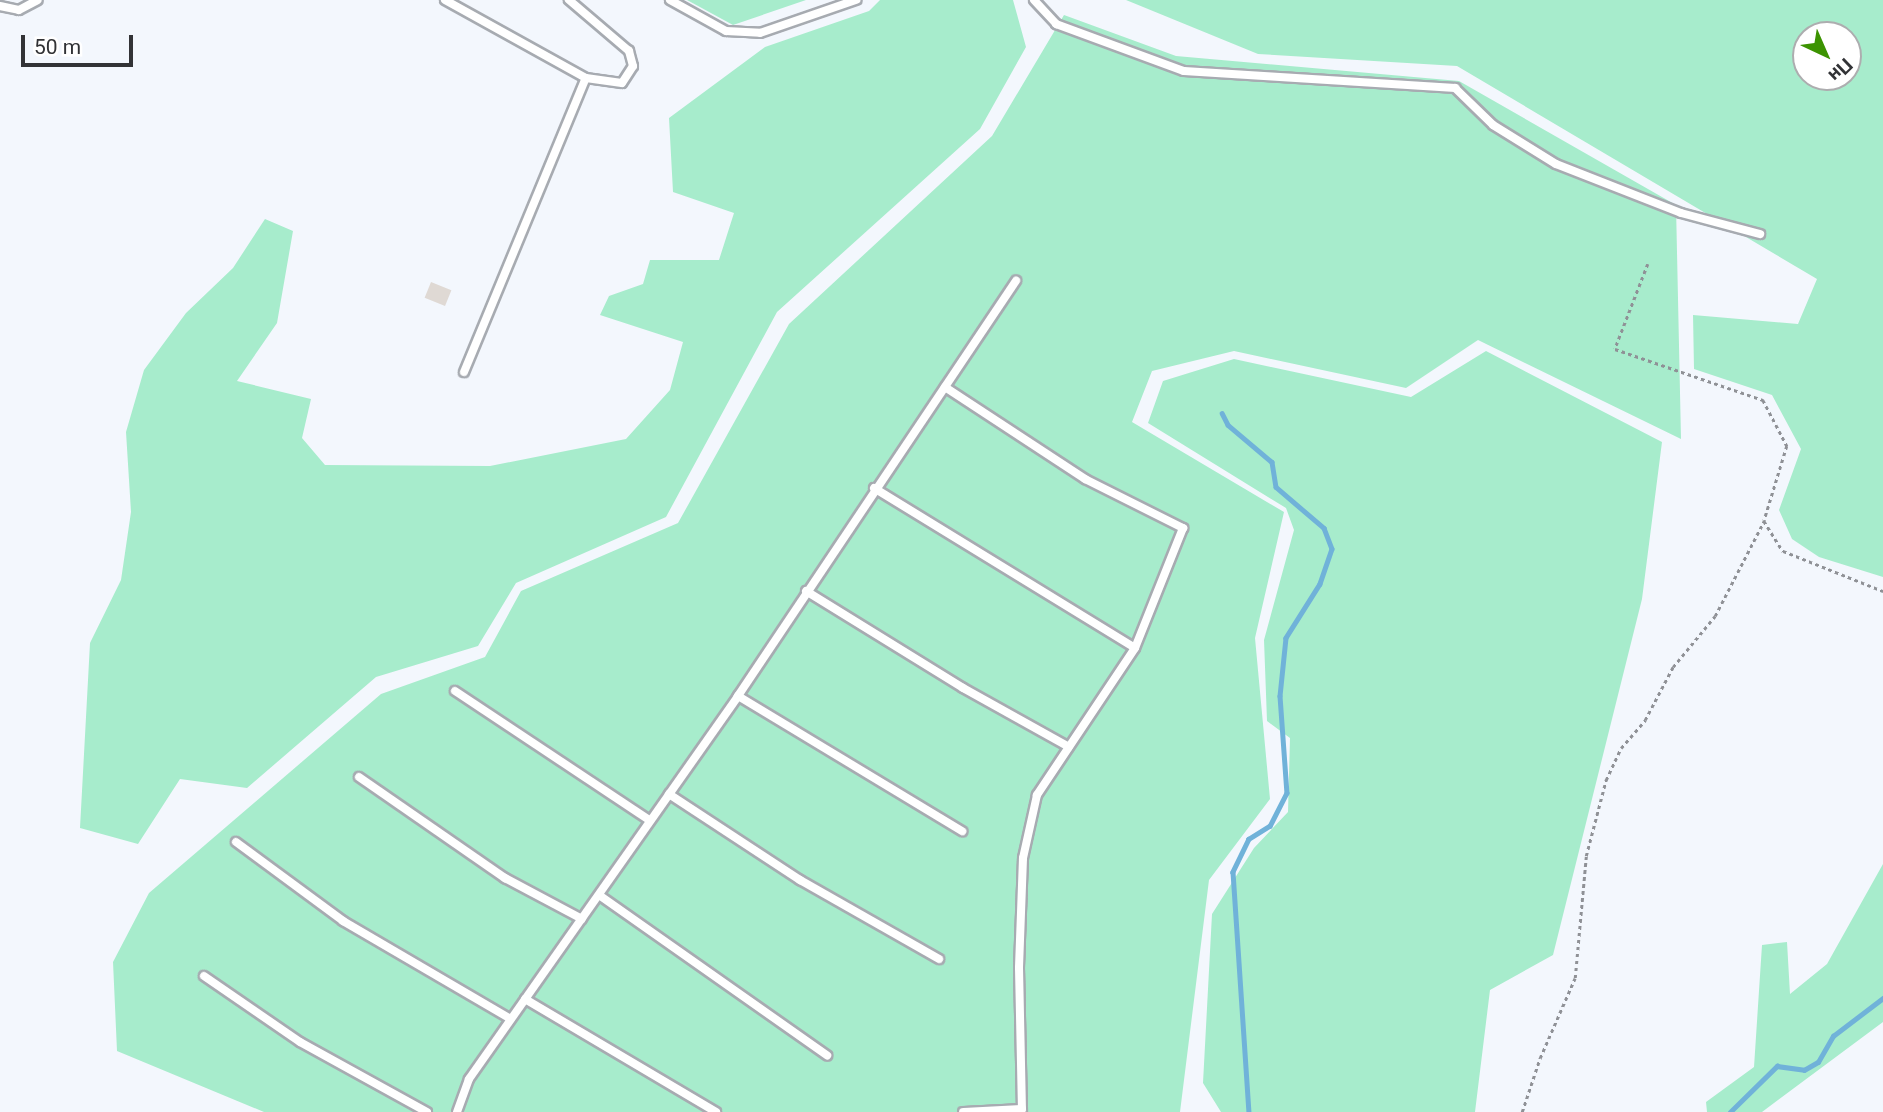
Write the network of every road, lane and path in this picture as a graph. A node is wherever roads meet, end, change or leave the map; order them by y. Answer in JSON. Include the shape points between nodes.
{"nodes":[{"id":1,"x":38,"y":0,"type":"edge"},
{"id":2,"x":445,"y":0,"type":"edge"},
{"id":3,"x":569,"y":0,"type":"edge"},
{"id":4,"x":670,"y":0,"type":"edge"},
{"id":5,"x":856,"y":0,"type":"edge"},
{"id":6,"x":1034,"y":0,"type":"edge"},
{"id":7,"x":0,"y":6,"type":"edge"},
{"id":8,"x":586,"y":78,"type":"junction"},
{"id":9,"x":1760,"y":233,"type":"dead end"},
{"id":10,"x":1648,"y":264,"type":"dead end"},
{"id":11,"x":1016,"y":281,"type":"dead end"},
{"id":12,"x":464,"y":372,"type":"dead end"},
{"id":13,"x":944,"y":387,"type":"junction"},
{"id":14,"x":874,"y":488,"type":"junction"},
{"id":15,"x":1764,"y":521,"type":"junction"},
{"id":16,"x":806,"y":590,"type":"junction"},
{"id":17,"x":1883,"y":591,"type":"edge"},
{"id":18,"x":1135,"y":648,"type":"junction"},
{"id":19,"x":455,"y":691,"type":"dead end"},
{"id":20,"x":738,"y":696,"type":"junction"},
{"id":21,"x":1069,"y":747,"type":"junction"},
{"id":22,"x":359,"y":777,"type":"dead end"},
{"id":23,"x":669,"y":794,"type":"junction"},
{"id":24,"x":649,"y":820,"type":"junction"},
{"id":25,"x":962,"y":831,"type":"dead end"},
{"id":26,"x":236,"y":842,"type":"dead end"},
{"id":27,"x":598,"y":895,"type":"junction"},
{"id":28,"x":582,"y":919,"type":"junction"},
{"id":29,"x":939,"y":959,"type":"dead end"},
{"id":30,"x":204,"y":976,"type":"dead end"},
{"id":31,"x":525,"y":999,"type":"junction"},
{"id":32,"x":510,"y":1019,"type":"junction"},
{"id":33,"x":827,"y":1055,"type":"dead end"},
{"id":34,"x":428,"y":1112,"type":"edge"},
{"id":35,"x":457,"y":1112,"type":"edge"},
{"id":36,"x":716,"y":1112,"type":"edge"},
{"id":37,"x":963,"y":1112,"type":"edge"},
{"id":38,"x":1522,"y":1112,"type":"edge"}],
"edges":[{"from":1,"to":7,"type":"lane","via":[[19,10]]},
{"from":2,"to":8,"type":"lane"},
{"from":3,"to":8,"type":"lane","via":[[629,51],[632,66],[622,83]]},
{"from":4,"to":5,"type":"lane","via":[[726,31],[760,33]]},
{"from":6,"to":9,"type":"lane","via":[[1056,24],[1184,71],[1455,88],[1493,125],[1556,164],[1681,213]]},
{"from":8,"to":12,"type":"lane"},
{"from":10,"to":15,"type":"path","via":[[1615,349],[1763,400],[1787,446]]},
{"from":11,"to":13,"type":"lane"},
{"from":13,"to":14,"type":"lane"},
{"from":13,"to":18,"type":"lane","via":[[1084,479],[1183,528]]},
{"from":14,"to":16,"type":"lane"},
{"from":14,"to":18,"type":"lane"},
{"from":15,"to":17,"type":"path","via":[[1783,551]]},
{"from":15,"to":38,"type":"path","via":[[1715,616],[1672,667],[1606,780],[1586,856],[1576,978],[1539,1058]]},
{"from":16,"to":20,"type":"lane"},
{"from":16,"to":21,"type":"lane","via":[[963,688]]},
{"from":18,"to":21,"type":"lane"},
{"from":19,"to":24,"type":"lane"},
{"from":20,"to":23,"type":"lane"},
{"from":20,"to":25,"type":"lane"},
{"from":21,"to":37,"type":"lane","via":[[1037,795],[1023,858],[1019,968],[1022,1109]]},
{"from":22,"to":28,"type":"lane","via":[[505,878]]},
{"from":23,"to":24,"type":"lane"},
{"from":23,"to":29,"type":"lane","via":[[800,880]]},
{"from":24,"to":27,"type":"lane"},
{"from":26,"to":32,"type":"lane","via":[[343,921]]},
{"from":27,"to":28,"type":"lane"},
{"from":27,"to":33,"type":"lane"},
{"from":28,"to":31,"type":"lane"},
{"from":30,"to":34,"type":"lane","via":[[300,1042]]},
{"from":31,"to":32,"type":"lane"},
{"from":31,"to":36,"type":"lane"},
{"from":32,"to":35,"type":"lane","via":[[469,1079]]}]}
